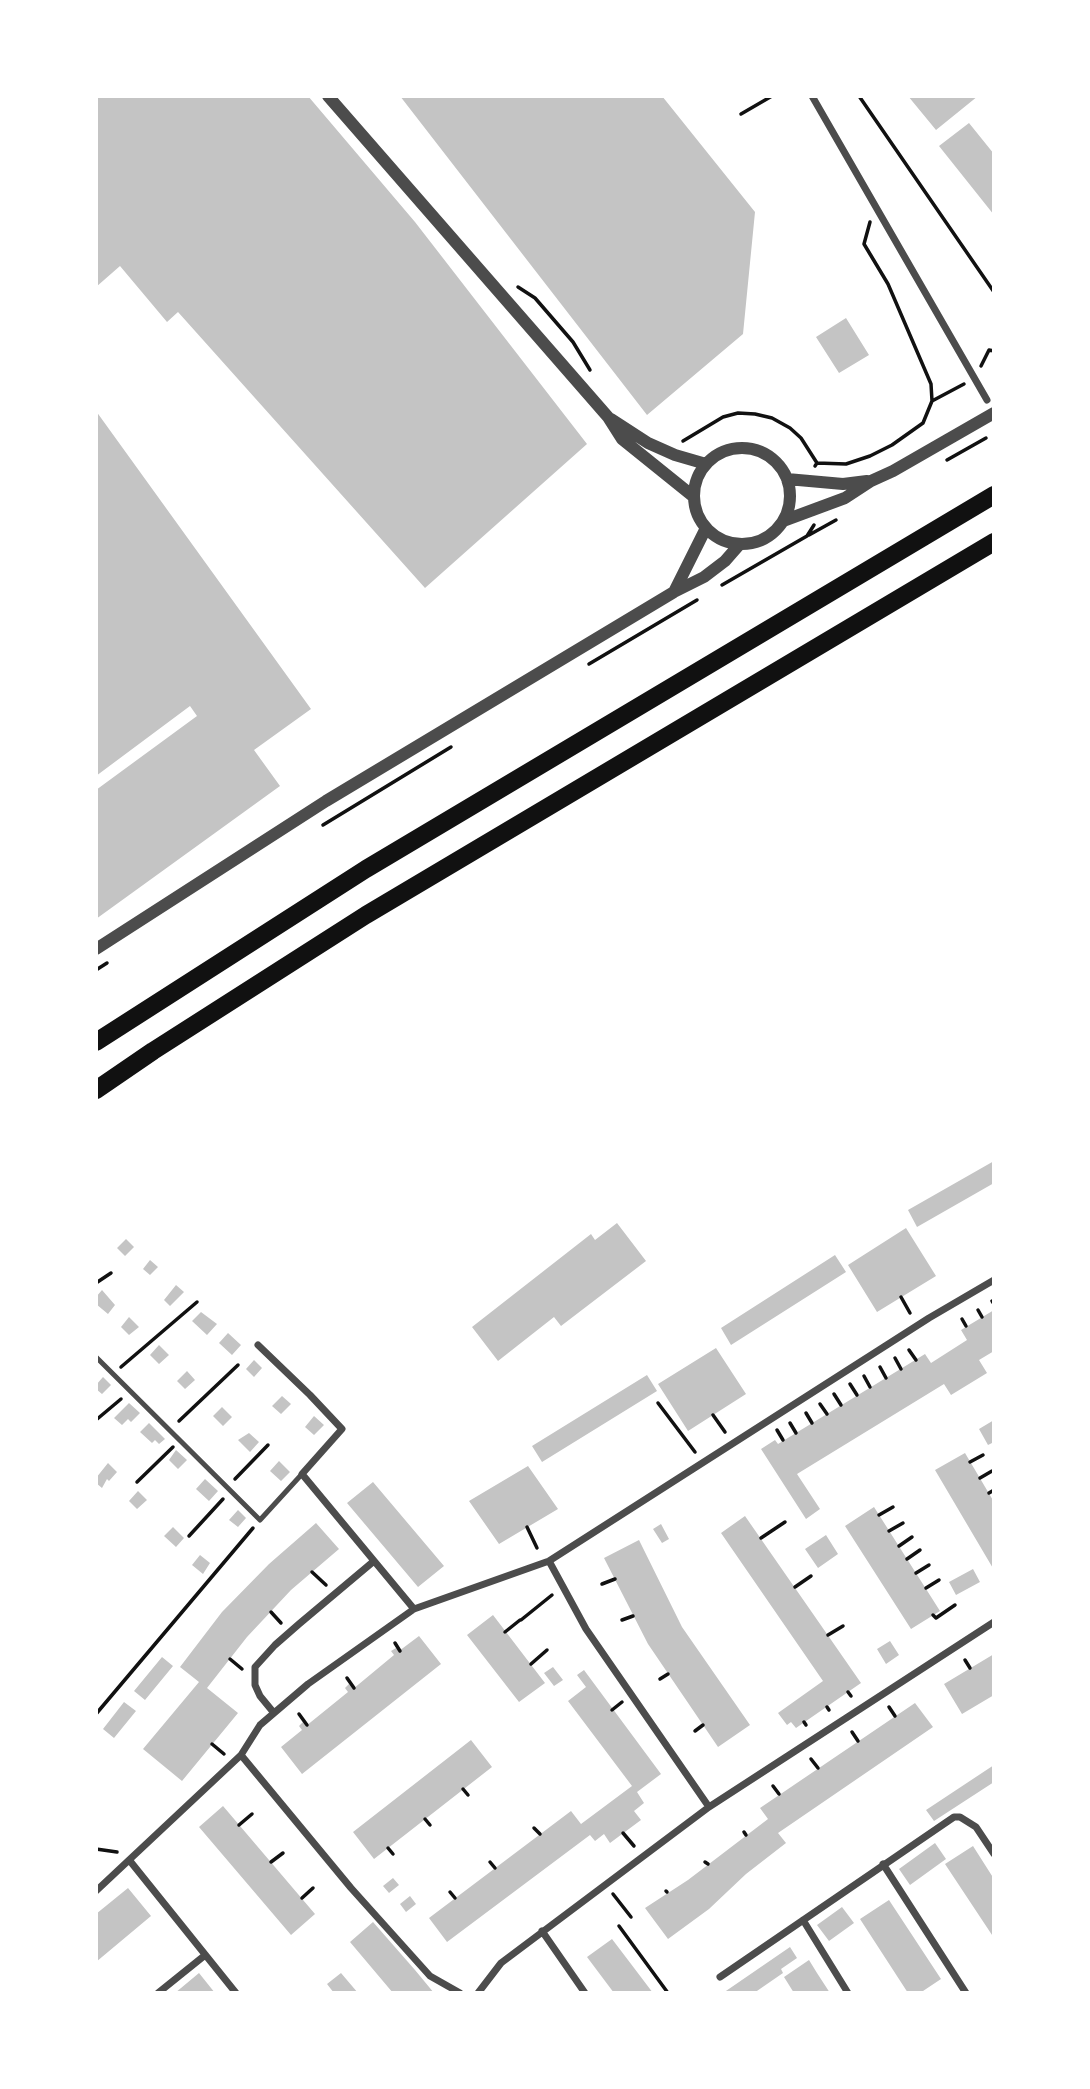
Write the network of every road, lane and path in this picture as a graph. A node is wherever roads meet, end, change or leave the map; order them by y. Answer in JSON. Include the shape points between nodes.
{"nodes":[{"id":1,"x":328,"y":96,"type":"edge"},
{"id":2,"x":772,"y":96,"type":"edge"},
{"id":3,"x":812,"y":96,"type":"edge"},
{"id":4,"x":859,"y":96,"type":"edge"},
{"id":5,"x":740,"y":114,"type":"dead end"},
{"id":6,"x":875,"y":203,"type":"junction"},
{"id":7,"x":514,"y":284,"type":"dead end"},
{"id":8,"x":994,"y":292,"type":"edge"},
{"id":9,"x":994,"y":351,"type":"edge"},
{"id":10,"x":594,"y":377,"type":"dead end"},
{"id":11,"x":975,"y":378,"type":"junction"},
{"id":12,"x":987,"y":400,"type":"dead end"},
{"id":13,"x":932,"y":401,"type":"junction"},
{"id":14,"x":994,"y":412,"type":"edge"},
{"id":15,"x":608,"y":417,"type":"junction"},
{"id":16,"x":674,"y":442,"type":"dead end"},
{"id":17,"x":817,"y":463,"type":"junction"},
{"id":18,"x":706,"y":464,"type":"junction"},
{"id":19,"x":787,"y":479,"type":"junction"},
{"id":20,"x":870,"y":481,"type":"junction"},
{"id":21,"x":813,"y":483,"type":"junction"},
{"id":22,"x":994,"y":495,"type":"edge"},
{"id":23,"x":694,"y":497,"type":"junction"},
{"id":24,"x":814,"y":511,"type":"junction"},
{"id":25,"x":783,"y":521,"type":"junction"},
{"id":26,"x":706,"y":528,"type":"junction"},
{"id":27,"x":994,"y":542,"type":"edge"},
{"id":28,"x":739,"y":545,"type":"junction"},
{"id":29,"x":715,"y":589,"type":"dead end"},
{"id":30,"x":674,"y":592,"type":"junction"},
{"id":31,"x":703,"y":596,"type":"dead end"},
{"id":32,"x":582,"y":668,"type":"dead end"},
{"id":33,"x":458,"y":743,"type":"dead end"},
{"id":34,"x":320,"y":826,"type":"dead end"},
{"id":35,"x":96,"y":949,"type":"edge"},
{"id":36,"x":115,"y":958,"type":"dead end"},
{"id":37,"x":96,"y":970,"type":"edge"},
{"id":38,"x":96,"y":1042,"type":"edge"},
{"id":39,"x":96,"y":1090,"type":"edge"},
{"id":40,"x":111,"y":1273,"type":"dead end"},
{"id":41,"x":994,"y":1280,"type":"edge"},
{"id":42,"x":96,"y":1283,"type":"edge"},
{"id":43,"x":901,"y":1297,"type":"dead end"},
{"id":44,"x":197,"y":1302,"type":"dead end"},
{"id":45,"x":978,"y":1310,"type":"dead end"},
{"id":46,"x":911,"y":1313,"type":"dead end"},
{"id":47,"x":982,"y":1317,"type":"dead end"},
{"id":48,"x":962,"y":1319,"type":"dead end"},
{"id":49,"x":967,"y":1326,"type":"dead end"},
{"id":50,"x":258,"y":1345,"type":"dead end"},
{"id":51,"x":909,"y":1350,"type":"dead end"},
{"id":52,"x":96,"y":1357,"type":"edge"},
{"id":53,"x":895,"y":1358,"type":"dead end"},
{"id":54,"x":916,"y":1360,"type":"dead end"},
{"id":55,"x":238,"y":1365,"type":"dead end"},
{"id":56,"x":880,"y":1367,"type":"dead end"},
{"id":57,"x":901,"y":1369,"type":"dead end"},
{"id":58,"x":113,"y":1374,"type":"junction"},
{"id":59,"x":864,"y":1376,"type":"dead end"},
{"id":60,"x":886,"y":1378,"type":"dead end"},
{"id":61,"x":850,"y":1384,"type":"dead end"},
{"id":62,"x":870,"y":1387,"type":"dead end"},
{"id":63,"x":130,"y":1391,"type":"junction"},
{"id":64,"x":834,"y":1394,"type":"dead end"},
{"id":65,"x":857,"y":1395,"type":"dead end"},
{"id":66,"x":819,"y":1402,"type":"dead end"},
{"id":67,"x":658,"y":1403,"type":"dead end"},
{"id":68,"x":841,"y":1405,"type":"dead end"},
{"id":69,"x":805,"y":1411,"type":"dead end"},
{"id":70,"x":827,"y":1414,"type":"dead end"},
{"id":71,"x":713,"y":1415,"type":"dead end"},
{"id":72,"x":96,"y":1420,"type":"edge"},
{"id":73,"x":788,"y":1421,"type":"dead end"},
{"id":74,"x":812,"y":1423,"type":"dead end"},
{"id":75,"x":775,"y":1428,"type":"dead end"},
{"id":76,"x":170,"y":1430,"type":"junction"},
{"id":77,"x":725,"y":1432,"type":"dead end"},
{"id":78,"x":796,"y":1433,"type":"dead end"},
{"id":79,"x":783,"y":1440,"type":"dead end"},
{"id":80,"x":180,"y":1441,"type":"junction"},
{"id":81,"x":268,"y":1445,"type":"dead end"},
{"id":82,"x":695,"y":1452,"type":"dead end"},
{"id":83,"x":983,"y":1455,"type":"dead end"},
{"id":84,"x":970,"y":1462,"type":"dead end"},
{"id":85,"x":992,"y":1471,"type":"edge"},
{"id":86,"x":302,"y":1474,"type":"junction"},
{"id":87,"x":980,"y":1478,"type":"dead end"},
{"id":88,"x":137,"y":1482,"type":"dead end"},
{"id":89,"x":229,"y":1489,"type":"junction"},
{"id":90,"x":994,"y":1490,"type":"edge"},
{"id":91,"x":989,"y":1493,"type":"dead end"},
{"id":92,"x":893,"y":1507,"type":"dead end"},
{"id":93,"x":879,"y":1515,"type":"dead end"},
{"id":94,"x":260,"y":1520,"type":"junction"},
{"id":95,"x":785,"y":1522,"type":"dead end"},
{"id":96,"x":903,"y":1522,"type":"dead end"},
{"id":97,"x":527,"y":1527,"type":"dead end"},
{"id":98,"x":889,"y":1531,"type":"dead end"},
{"id":99,"x":189,"y":1536,"type":"dead end"},
{"id":100,"x":912,"y":1537,"type":"dead end"},
{"id":101,"x":761,"y":1538,"type":"dead end"},
{"id":102,"x":899,"y":1546,"type":"dead end"},
{"id":103,"x":537,"y":1548,"type":"dead end"},
{"id":104,"x":920,"y":1550,"type":"dead end"},
{"id":105,"x":907,"y":1559,"type":"dead end"},
{"id":106,"x":549,"y":1560,"type":"junction"},
{"id":107,"x":374,"y":1561,"type":"junction"},
{"id":108,"x":929,"y":1564,"type":"dead end"},
{"id":109,"x":312,"y":1572,"type":"dead end"},
{"id":110,"x":916,"y":1573,"type":"dead end"},
{"id":111,"x":811,"y":1576,"type":"dead end"},
{"id":112,"x":614,"y":1579,"type":"dead end"},
{"id":113,"x":939,"y":1580,"type":"dead end"},
{"id":114,"x":602,"y":1584,"type":"dead end"},
{"id":115,"x":562,"y":1586,"type":"junction"},
{"id":116,"x":328,"y":1587,"type":"dead end"},
{"id":117,"x":794,"y":1587,"type":"dead end"},
{"id":118,"x":926,"y":1588,"type":"dead end"},
{"id":119,"x":955,"y":1605,"type":"dead end"},
{"id":120,"x":414,"y":1609,"type":"junction"},
{"id":121,"x":271,"y":1612,"type":"dead end"},
{"id":122,"x":933,"y":1615,"type":"dead end"},
{"id":123,"x":633,"y":1616,"type":"dead end"},
{"id":124,"x":622,"y":1620,"type":"dead end"},
{"id":125,"x":994,"y":1622,"type":"edge"},
{"id":126,"x":282,"y":1624,"type":"dead end"},
{"id":127,"x":843,"y":1626,"type":"dead end"},
{"id":128,"x":506,"y":1632,"type":"dead end"},
{"id":129,"x":828,"y":1635,"type":"dead end"},
{"id":130,"x":395,"y":1643,"type":"dead end"},
{"id":131,"x":547,"y":1650,"type":"dead end"},
{"id":132,"x":400,"y":1651,"type":"dead end"},
{"id":133,"x":230,"y":1659,"type":"dead end"},
{"id":134,"x":965,"y":1660,"type":"dead end"},
{"id":135,"x":531,"y":1664,"type":"dead end"},
{"id":136,"x":970,"y":1668,"type":"dead end"},
{"id":137,"x":248,"y":1674,"type":"dead end"},
{"id":138,"x":668,"y":1674,"type":"dead end"},
{"id":139,"x":347,"y":1678,"type":"dead end"},
{"id":140,"x":660,"y":1679,"type":"dead end"},
{"id":141,"x":354,"y":1688,"type":"dead end"},
{"id":142,"x":622,"y":1702,"type":"dead end"},
{"id":143,"x":889,"y":1707,"type":"dead end"},
{"id":144,"x":612,"y":1710,"type":"dead end"},
{"id":145,"x":274,"y":1713,"type":"junction"},
{"id":146,"x":96,"y":1714,"type":"edge"},
{"id":147,"x":299,"y":1714,"type":"dead end"},
{"id":148,"x":895,"y":1716,"type":"dead end"},
{"id":149,"x":307,"y":1725,"type":"dead end"},
{"id":150,"x":703,"y":1725,"type":"dead end"},
{"id":151,"x":695,"y":1731,"type":"dead end"},
{"id":152,"x":852,"y":1732,"type":"dead end"},
{"id":153,"x":858,"y":1741,"type":"dead end"},
{"id":154,"x":212,"y":1744,"type":"dead end"},
{"id":155,"x":226,"y":1755,"type":"dead end"},
{"id":156,"x":241,"y":1755,"type":"junction"},
{"id":157,"x":811,"y":1759,"type":"dead end"},
{"id":158,"x":818,"y":1768,"type":"dead end"},
{"id":159,"x":773,"y":1786,"type":"dead end"},
{"id":160,"x":463,"y":1789,"type":"dead end"},
{"id":161,"x":779,"y":1794,"type":"dead end"},
{"id":162,"x":468,"y":1795,"type":"dead end"},
{"id":163,"x":709,"y":1807,"type":"junction"},
{"id":164,"x":252,"y":1814,"type":"dead end"},
{"id":165,"x":425,"y":1819,"type":"dead end"},
{"id":166,"x":239,"y":1825,"type":"dead end"},
{"id":167,"x":430,"y":1825,"type":"dead end"},
{"id":168,"x":534,"y":1828,"type":"dead end"},
{"id":169,"x":623,"y":1833,"type":"dead end"},
{"id":170,"x":540,"y":1834,"type":"dead end"},
{"id":171,"x":634,"y":1846,"type":"dead end"},
{"id":172,"x":387,"y":1848,"type":"dead end"},
{"id":173,"x":96,"y":1849,"type":"edge"},
{"id":174,"x":283,"y":1853,"type":"dead end"},
{"id":175,"x":393,"y":1854,"type":"dead end"},
{"id":176,"x":994,"y":1854,"type":"edge"},
{"id":177,"x":130,"y":1861,"type":"junction"},
{"id":178,"x":489,"y":1862,"type":"dead end"},
{"id":179,"x":271,"y":1863,"type":"dead end"},
{"id":180,"x":883,"y":1864,"type":"junction"},
{"id":181,"x":495,"y":1868,"type":"dead end"},
{"id":182,"x":605,"y":1884,"type":"junction"},
{"id":183,"x":313,"y":1888,"type":"dead end"},
{"id":184,"x":96,"y":1891,"type":"edge"},
{"id":185,"x":450,"y":1892,"type":"dead end"},
{"id":186,"x":302,"y":1898,"type":"dead end"},
{"id":187,"x":455,"y":1898,"type":"dead end"},
{"id":188,"x":631,"y":1917,"type":"dead end"},
{"id":189,"x":803,"y":1920,"type":"junction"},
{"id":190,"x":619,"y":1926,"type":"dead end"},
{"id":191,"x":542,"y":1931,"type":"junction"},
{"id":192,"x":204,"y":1956,"type":"junction"},
{"id":193,"x":720,"y":1977,"type":"dead end"},
{"id":194,"x":158,"y":1993,"type":"edge"},
{"id":195,"x":236,"y":1993,"type":"edge"},
{"id":196,"x":460,"y":1993,"type":"edge"},
{"id":197,"x":478,"y":1993,"type":"edge"},
{"id":198,"x":585,"y":1993,"type":"edge"},
{"id":199,"x":668,"y":1993,"type":"edge"},
{"id":200,"x":848,"y":1993,"type":"edge"},
{"id":201,"x":966,"y":1993,"type":"edge"}],
"edges":[{"from":1,"to":15,"type":"street"},
{"from":2,"to":5,"type":"path"},
{"from":3,"to":6,"type":"street"},
{"from":4,"to":8,"type":"path"},
{"from":6,"to":11,"type":"street"},
{"from":6,"to":13,"type":"path","via":[[864,244],[888,284],[931,384]]},
{"from":7,"to":10,"type":"path","via":[[535,298],[573,342]]},
{"from":9,"to":11,"type":"path","via":[[989,350]]},
{"from":11,"to":12,"type":"street"},
{"from":11,"to":13,"type":"path"},
{"from":13,"to":17,"type":"path","via":[[918,427],[870,456],[846,464]]},
{"from":14,"to":20,"type":"street"},
{"from":15,"to":18,"type":"street","via":[[648,443]]},
{"from":15,"to":23,"type":"street","via":[[622,439]]},
{"from":16,"to":17,"type":"path","via":[[689,439],[723,417],[755,414],[790,428]]},
{"from":17,"to":21,"type":"path"},
{"from":18,"to":19,"type":"street","via":[[727,451],[751,449],[773,460]]},
{"from":18,"to":23,"type":"street"},
{"from":19,"to":21,"type":"street"},
{"from":19,"to":25,"type":"street","via":[[789,508]]},
{"from":20,"to":21,"type":"street"},
{"from":20,"to":24,"type":"street"},
{"from":22,"to":38,"type":"highway","via":[[366,869]]},
{"from":23,"to":26,"type":"street"},
{"from":24,"to":25,"type":"street"},
{"from":24,"to":29,"type":"path","via":[[813,528],[807,536]]},
{"from":25,"to":28,"type":"street","via":[[764,539]]},
{"from":26,"to":28,"type":"street"},
{"from":26,"to":30,"type":"street"},
{"from":27,"to":39,"type":"highway","via":[[366,915]]},
{"from":28,"to":30,"type":"street","via":[[704,577]]},
{"from":30,"to":35,"type":"street","via":[[326,801]]},
{"from":31,"to":32,"type":"path"},
{"from":33,"to":34,"type":"path"},
{"from":36,"to":37,"type":"path"},
{"from":40,"to":42,"type":"path"},
{"from":41,"to":106,"type":"street"},
{"from":43,"to":46,"type":"path"},
{"from":44,"to":58,"type":"path"},
{"from":45,"to":47,"type":"path"},
{"from":48,"to":49,"type":"path"},
{"from":50,"to":86,"type":"street","via":[[342,1429]]},
{"from":51,"to":54,"type":"path"},
{"from":52,"to":58,"type":"lane"},
{"from":53,"to":57,"type":"path"},
{"from":55,"to":76,"type":"path"},
{"from":56,"to":60,"type":"path"},
{"from":58,"to":63,"type":"lane"},
{"from":59,"to":62,"type":"path"},
{"from":61,"to":65,"type":"path"},
{"from":63,"to":72,"type":"path"},
{"from":63,"to":76,"type":"lane"},
{"from":64,"to":68,"type":"path"},
{"from":66,"to":70,"type":"path"},
{"from":67,"to":82,"type":"path"},
{"from":69,"to":74,"type":"path"},
{"from":71,"to":77,"type":"path"},
{"from":73,"to":78,"type":"path"},
{"from":75,"to":79,"type":"path"},
{"from":76,"to":80,"type":"lane"},
{"from":80,"to":88,"type":"path"},
{"from":80,"to":89,"type":"lane"},
{"from":81,"to":89,"type":"path"},
{"from":83,"to":84,"type":"path"},
{"from":85,"to":87,"type":"path"},
{"from":86,"to":94,"type":"lane"},
{"from":86,"to":107,"type":"street"},
{"from":89,"to":94,"type":"lane"},
{"from":89,"to":99,"type":"path"},
{"from":90,"to":91,"type":"path"},
{"from":92,"to":93,"type":"path"},
{"from":94,"to":146,"type":"path"},
{"from":95,"to":101,"type":"path"},
{"from":96,"to":98,"type":"path"},
{"from":97,"to":103,"type":"path"},
{"from":100,"to":102,"type":"path"},
{"from":104,"to":105,"type":"path"},
{"from":106,"to":115,"type":"street"},
{"from":106,"to":120,"type":"street"},
{"from":107,"to":120,"type":"street"},
{"from":107,"to":145,"type":"street","via":[[255,1667],[255,1685]]},
{"from":108,"to":110,"type":"path"},
{"from":109,"to":116,"type":"path"},
{"from":111,"to":117,"type":"path"},
{"from":112,"to":114,"type":"path"},
{"from":113,"to":118,"type":"path"},
{"from":115,"to":128,"type":"path"},
{"from":115,"to":163,"type":"street","via":[[586,1629]]},
{"from":119,"to":122,"type":"path","via":[[936,1618]]},
{"from":120,"to":145,"type":"street"},
{"from":121,"to":126,"type":"path"},
{"from":123,"to":124,"type":"path"},
{"from":125,"to":163,"type":"street"},
{"from":127,"to":129,"type":"path"},
{"from":130,"to":132,"type":"path"},
{"from":131,"to":135,"type":"path"},
{"from":133,"to":137,"type":"path"},
{"from":134,"to":136,"type":"path"},
{"from":138,"to":140,"type":"path"},
{"from":139,"to":141,"type":"path"},
{"from":142,"to":144,"type":"path"},
{"from":143,"to":148,"type":"path"},
{"from":145,"to":156,"type":"street","via":[[260,1725]]},
{"from":147,"to":149,"type":"path"},
{"from":150,"to":151,"type":"path"},
{"from":152,"to":153,"type":"path"},
{"from":154,"to":155,"type":"path"},
{"from":156,"to":177,"type":"street"},
{"from":156,"to":196,"type":"street","via":[[430,1976]]},
{"from":157,"to":158,"type":"path"},
{"from":159,"to":161,"type":"path"},
{"from":160,"to":162,"type":"path"},
{"from":163,"to":182,"type":"street"},
{"from":164,"to":166,"type":"path"},
{"from":165,"to":167,"type":"path"},
{"from":168,"to":170,"type":"path"},
{"from":169,"to":171,"type":"path"},
{"from":172,"to":175,"type":"path"},
{"from":173,"to":177,"type":"path","via":[[111,1850]]},
{"from":174,"to":179,"type":"path"},
{"from":176,"to":180,"type":"street","via":[[976,1827],[954,1817]]},
{"from":177,"to":184,"type":"street"},
{"from":177,"to":192,"type":"street"},
{"from":178,"to":181,"type":"path"},
{"from":180,"to":189,"type":"street"},
{"from":180,"to":201,"type":"street"},
{"from":182,"to":188,"type":"path"},
{"from":182,"to":191,"type":"street"},
{"from":183,"to":186,"type":"path"},
{"from":185,"to":187,"type":"path"},
{"from":189,"to":193,"type":"street"},
{"from":189,"to":200,"type":"street"},
{"from":190,"to":199,"type":"path"},
{"from":191,"to":197,"type":"street","via":[[501,1963]]},
{"from":191,"to":198,"type":"street"},
{"from":192,"to":194,"type":"street"},
{"from":192,"to":195,"type":"street"}]}
